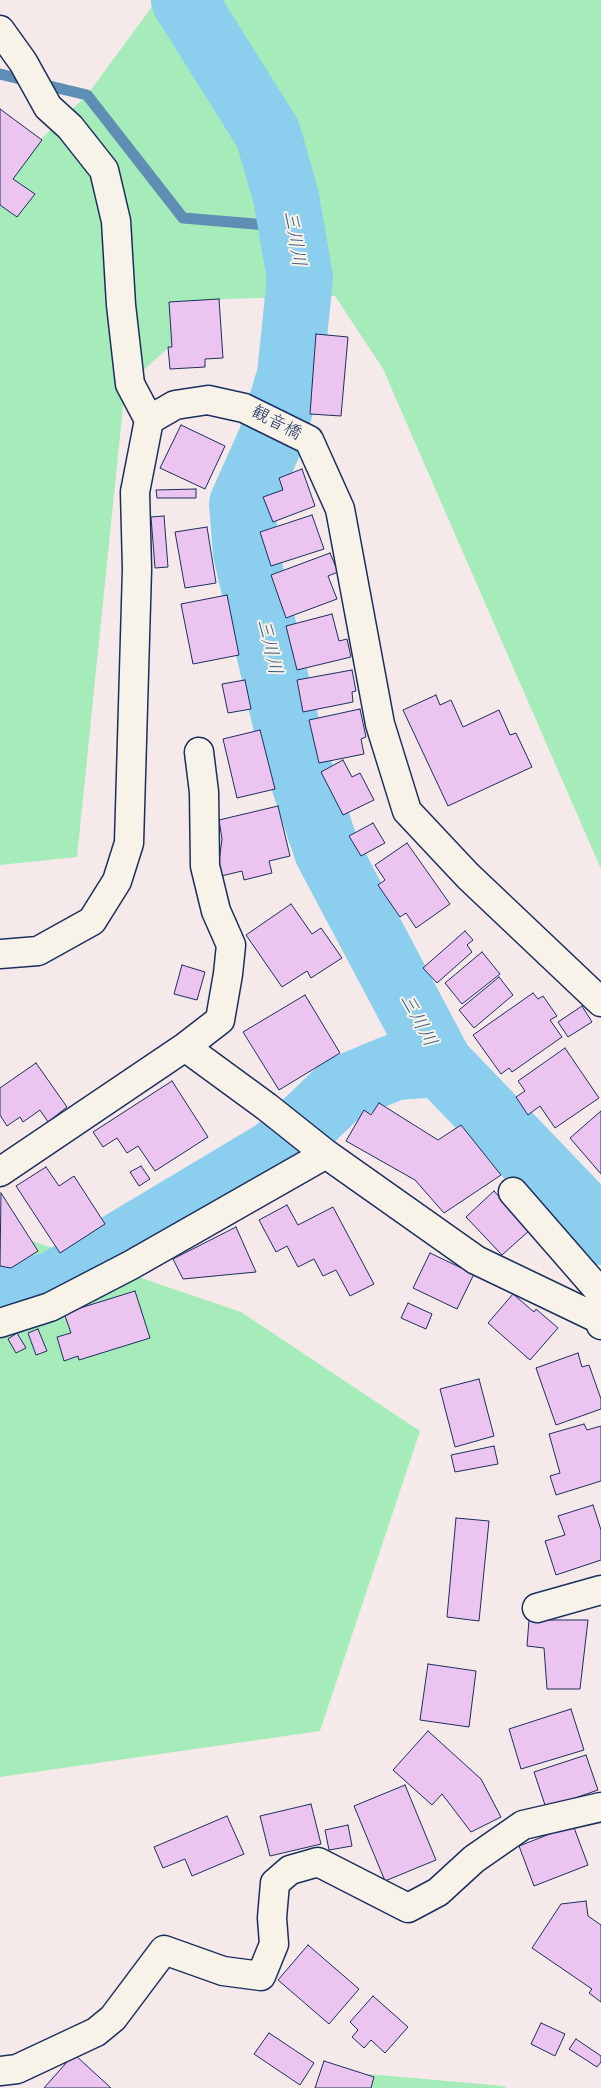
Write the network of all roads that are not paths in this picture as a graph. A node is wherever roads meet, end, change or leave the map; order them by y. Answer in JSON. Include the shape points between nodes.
{"nodes":[{"id":1,"x":0,"y":30,"type":"edge"},
{"id":2,"x":149,"y":420,"type":"junction"},
{"id":3,"x":199,"y":752,"type":"dead end"},
{"id":4,"x":0,"y":954,"type":"edge"},
{"id":5,"x":601,"y":1002,"type":"edge"},
{"id":6,"x":185,"y":1047,"type":"junction"},
{"id":7,"x":321,"y":1150,"type":"junction"},
{"id":8,"x":0,"y":1172,"type":"edge"},
{"id":9,"x":513,"y":1192,"type":"dead end"},
{"id":10,"x":600,"y":1310,"type":"edge"},
{"id":11,"x":0,"y":1323,"type":"edge"},
{"id":12,"x":601,"y":1590,"type":"edge"},
{"id":13,"x":537,"y":1608,"type":"dead end"},
{"id":14,"x":601,"y":1807,"type":"edge"},
{"id":15,"x":0,"y":2071,"type":"edge"}],
"edges":[{"from":1,"to":2,"type":"street","via":[[23,62],[48,107],[70,127],[104,170],[116,221],[130,384]]},
{"from":2,"to":4,"type":"street","via":[[135,492],[129,843],[117,881],[92,921],[38,951]]},
{"from":2,"to":5,"type":"street","name":"観音橋","via":[[175,405],[208,400],[244,408],[308,440],[340,509],[380,724],[407,811],[468,876]]},
{"from":3,"to":6,"type":"street","via":[[205,800],[205,866],[216,911],[231,945],[220,1020]]},
{"from":6,"to":7,"type":"street"},
{"from":6,"to":8,"type":"street"},
{"from":7,"to":10,"type":"street","via":[[476,1260]]},
{"from":7,"to":11,"type":"street","via":[[131,1266],[50,1307]]},
{"from":9,"to":10,"type":"street"},
{"from":12,"to":13,"type":"street"},
{"from":14,"to":15,"type":"street","via":[[523,1825],[474,1858],[438,1892],[408,1908],[318,1862],[290,1870],[275,1883],[274,1944],[261,1976],[223,1971],[164,1950],[114,2018],[96,2032],[17,2069]]}]}
